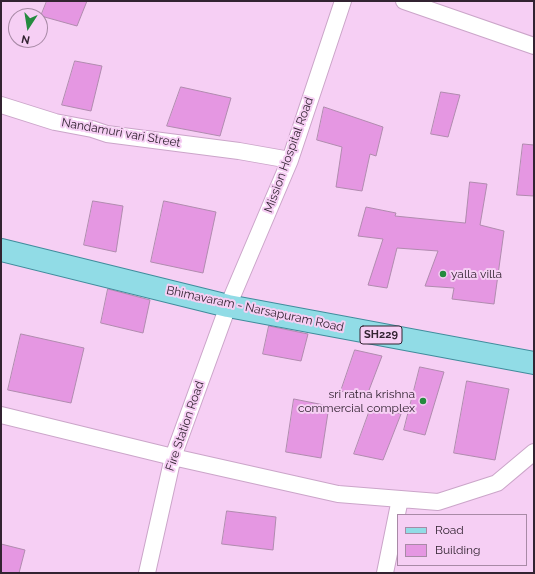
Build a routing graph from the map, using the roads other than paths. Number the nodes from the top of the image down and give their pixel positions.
1 (343, 1) edge
2 (404, 1) edge
3 (534, 46) edge
4 (1, 106) edge
5 (290, 160) junction
6 (1, 250) edge
7 (228, 306) junction
8 (534, 363) edge
9 (1, 415) edge
10 (534, 452) edge
11 (173, 457) junction
12 (400, 499) junction
13 (146, 573) edge
14 (385, 573) edge

1 - 5 street, Mission Hospital Road
2 - 3 street
4 - 5 street, Nandamuri vari Street
5 - 7 street, Mission Hospital Road
6 - 7 main road, Bhimavaram - Narsapuram Road / SH229
7 - 8 main road, Bhimavaram - Narsapuram Road / SH229
7 - 11 street, Fire Station Road
9 - 11 street
10 - 12 street
11 - 12 street
11 - 13 street, Fire Station Road
12 - 14 street

